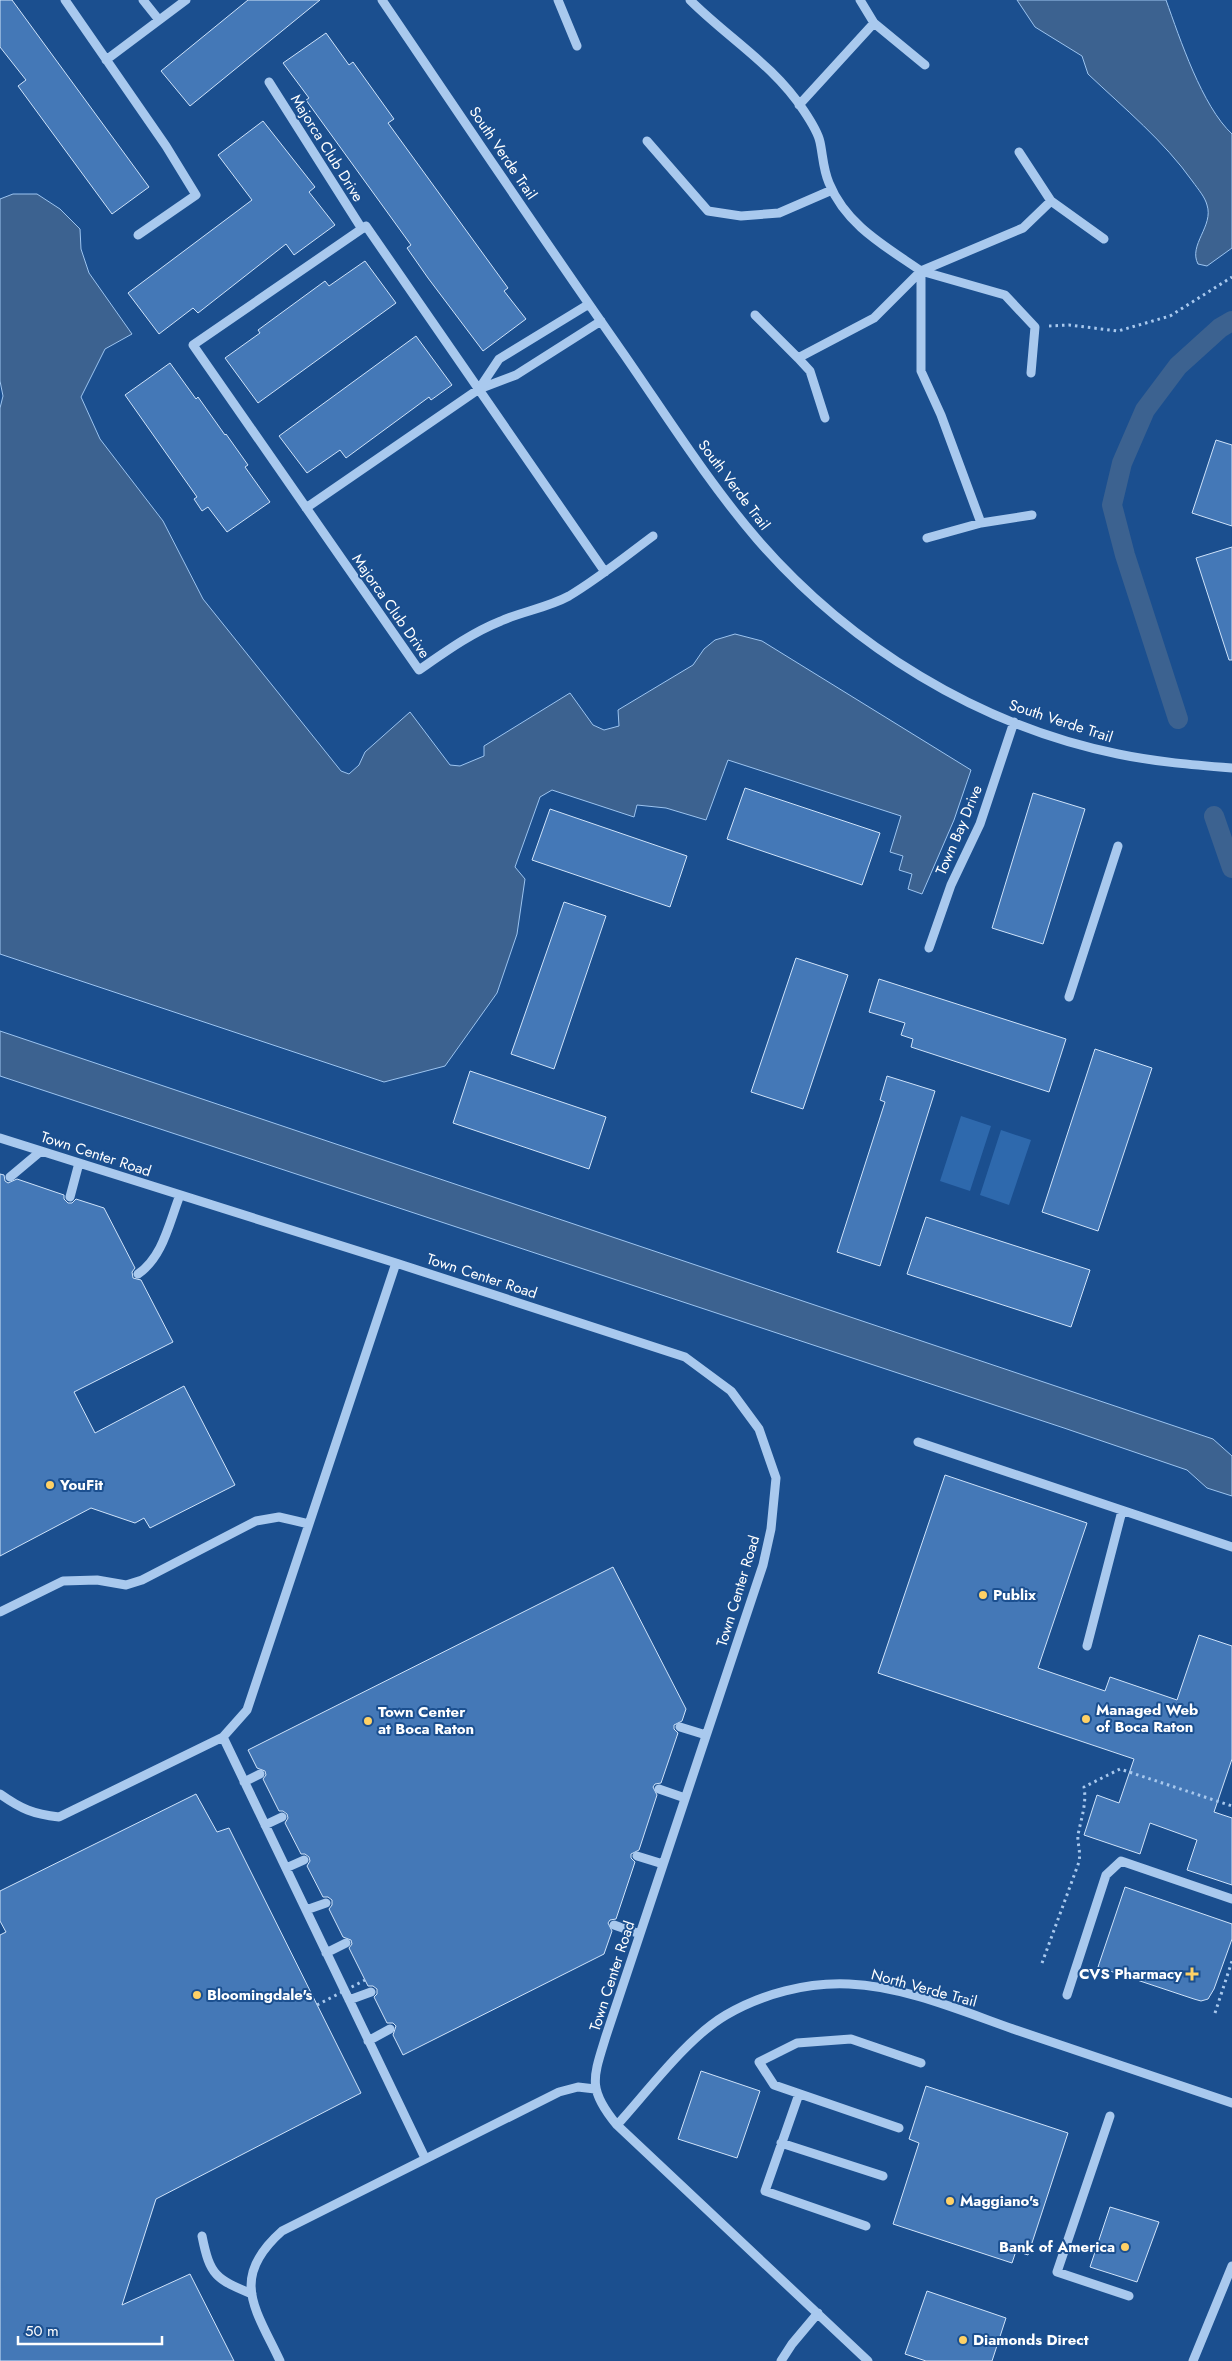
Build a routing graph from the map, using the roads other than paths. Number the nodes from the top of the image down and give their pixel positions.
1 (65, 0) edge
2 (143, 0) edge
3 (186, 0) edge
4 (382, 0) edge
5 (558, 0) edge
6 (690, 0) edge
7 (860, 0) edge
8 (159, 20) junction
9 (874, 23) junction
10 (577, 46) dead end
11 (106, 60) junction
12 (925, 66) dead end
13 (269, 82) dead end
14 (800, 105) junction
15 (647, 141) dead end
16 (1020, 152) dead end
17 (832, 190) junction
18 (1051, 201) junction
19 (362, 229) junction
20 (138, 235) dead end
21 (1104, 239) dead end
22 (920, 271) junction
23 (589, 304) junction
24 (755, 315) dead end
25 (601, 322) junction
26 (798, 358) junction
27 (1031, 372) dead end
28 (479, 389) junction
29 (825, 418) dead end
30 (306, 508) junction
31 (1032, 515) dead end
32 (981, 523) junction
33 (653, 536) dead end
34 (927, 538) dead end
35 (605, 572) junction
36 (1014, 722) junction
37 (1232, 768) edge
38 (1118, 846) dead end
39 (929, 948) dead end
40 (1069, 997) dead end
41 (0, 1138) edge
42 (41, 1151) junction
43 (79, 1164) junction
44 (10, 1177) dead end
45 (180, 1195) junction
46 (70, 1197) dead end
47 (396, 1263) junction
48 (138, 1274) dead end
49 (918, 1442) dead end
50 (1122, 1511) junction
51 (309, 1524) junction
52 (1232, 1547) edge
53 (0, 1612) edge
54 (1087, 1646) dead end
55 (680, 1727) dead end
56 (706, 1734) junction
57 (223, 1737) junction
58 (260, 1774) dead end
59 (244, 1782) junction
60 (659, 1789) dead end
61 (0, 1794) edge
62 (685, 1798) junction
63 (282, 1817) dead end
64 (265, 1825) junction
65 (637, 1856) dead end
66 (304, 1860) dead end
67 (663, 1864) junction
68 (286, 1868) junction
69 (1232, 1899) edge
70 (326, 1903) dead end
71 (306, 1910) junction
72 (614, 1925) dead end
73 (640, 1934) junction
74 (346, 1943) dead end
75 (326, 1953) junction
76 (371, 1992) dead end
77 (1067, 1996) dead end
78 (349, 2000) junction
79 (390, 2029) dead end
80 (368, 2040) junction
81 (921, 2063) dead end
82 (595, 2089) junction
83 (799, 2094) junction
84 (1232, 2103) edge
85 (1110, 2116) dead end
86 (617, 2125) junction
87 (899, 2128) dead end
88 (781, 2143) junction
89 (425, 2158) junction
90 (883, 2176) dead end
91 (866, 2226) dead end
92 (202, 2236) dead end
93 (1232, 2266) edge
94 (252, 2294) junction
95 (1129, 2296) dead end
96 (818, 2314) junction
97 (280, 2361) edge
98 (781, 2361) edge
99 (868, 2361) edge
100 (1193, 2361) edge

1 - 11 street
2 - 8 street
3 - 8 street
4 - 23 street, South Verde Trail
5 - 10 street
6 - 14 street
7 - 9 street
8 - 11 street
9 - 12 street
9 - 14 street
11 - 20 street
13 - 19 street, Majorca Club Drive
14 - 17 street
15 - 17 street
16 - 18 street
17 - 22 street
18 - 21 street
18 - 22 street
19 - 28 street, Majorca Club Drive
19 - 30 street, Majorca Club Drive
22 - 26 street
22 - 27 street
22 - 32 street
23 - 25 street, South Verde Trail
23 - 28 street
24 - 26 street
25 - 28 street
25 - 36 street, South Verde Trail
26 - 29 street
28 - 30 street
28 - 35 street, Majorca Club Drive
30 - 35 street, Majorca Club Drive
31 - 32 street
32 - 34 street
33 - 35 street, Majorca Club Drive
36 - 37 street, South Verde Trail
36 - 39 street, Town Bay Drive
38 - 40 street
41 - 42 street, Town Center Road
42 - 43 street, Town Center Road
42 - 44 street
43 - 45 street, Town Center Road
43 - 46 street
45 - 47 street, Town Center Road
45 - 48 street
47 - 51 street
47 - 56 street, Town Center Road
49 - 50 street
50 - 52 street
50 - 54 street
51 - 53 street
51 - 57 street
55 - 56 street
56 - 62 street, Town Center Road
57 - 59 street
57 - 61 street
58 - 59 street
59 - 64 street
60 - 62 street
62 - 67 street, Town Center Road
63 - 64 street
64 - 68 street
65 - 67 street
66 - 68 street
67 - 73 street, Town Center Road
68 - 71 street
69 - 77 street
70 - 71 street
71 - 75 street
72 - 73 street
73 - 82 street, Town Center Road
74 - 75 street
75 - 78 street
76 - 78 street
78 - 80 street
79 - 80 street
80 - 89 street
81 - 83 street
82 - 86 street
82 - 89 street
83 - 87 street
83 - 88 street
84 - 86 street, North Verde Trail
85 - 95 street
86 - 96 street
88 - 90 street
88 - 91 street
89 - 94 street
92 - 94 street
93 - 100 street
94 - 97 street
96 - 98 street
96 - 99 street

